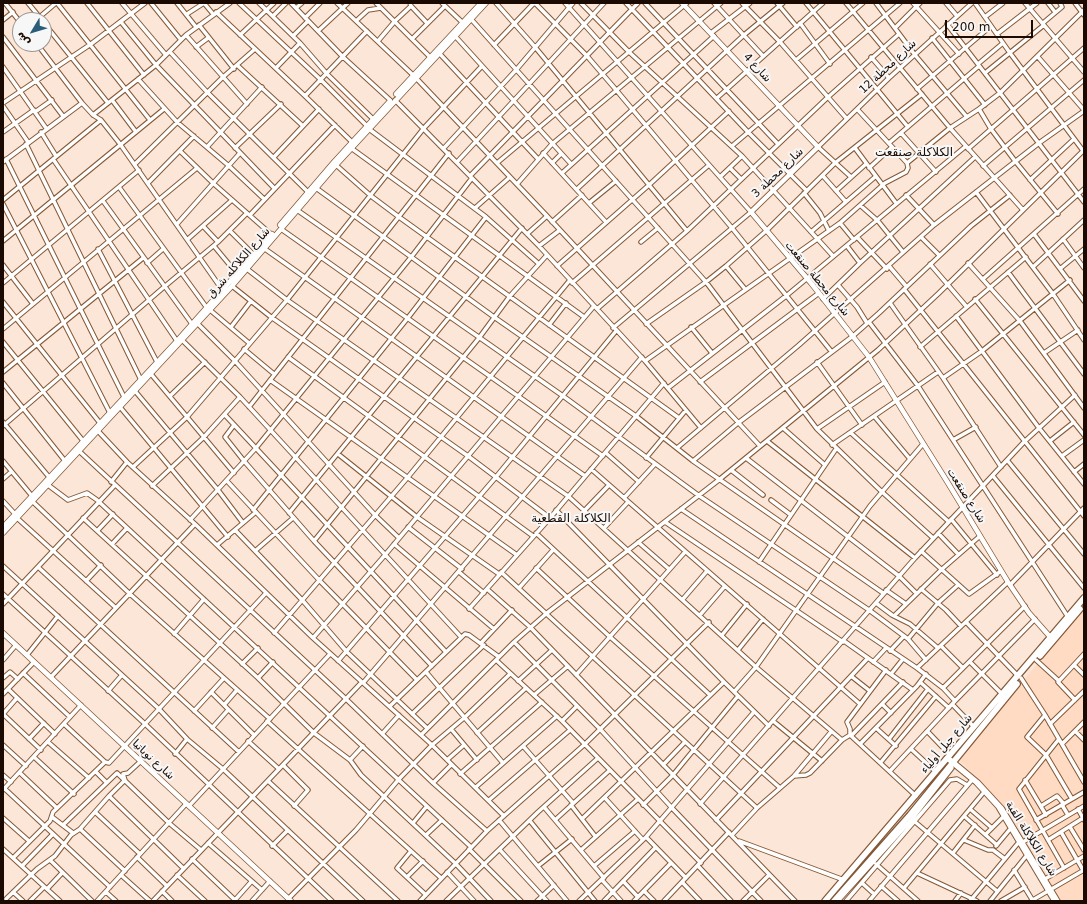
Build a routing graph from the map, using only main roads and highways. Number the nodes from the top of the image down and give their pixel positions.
1 (1084, 598) edge
2 (1084, 604) edge
3 (1052, 639) junction
4 (1020, 677) junction
5 (951, 760) junction
6 (824, 901) edge
7 (834, 901) edge

1 - 3 main road, شارع جبل أولياء
2 - 3 main road, شارع جبل أولياء
3 - 4 main road, شارع جبل أولياء
3 - 4 main road, شارع جبل أولياء
4 - 5 main road, شارع جبل أولياء
4 - 5 main road, شارع جبل أولياء
5 - 6 main road, شارع جبل أولياء
5 - 7 main road, شارع جبل أولياء

